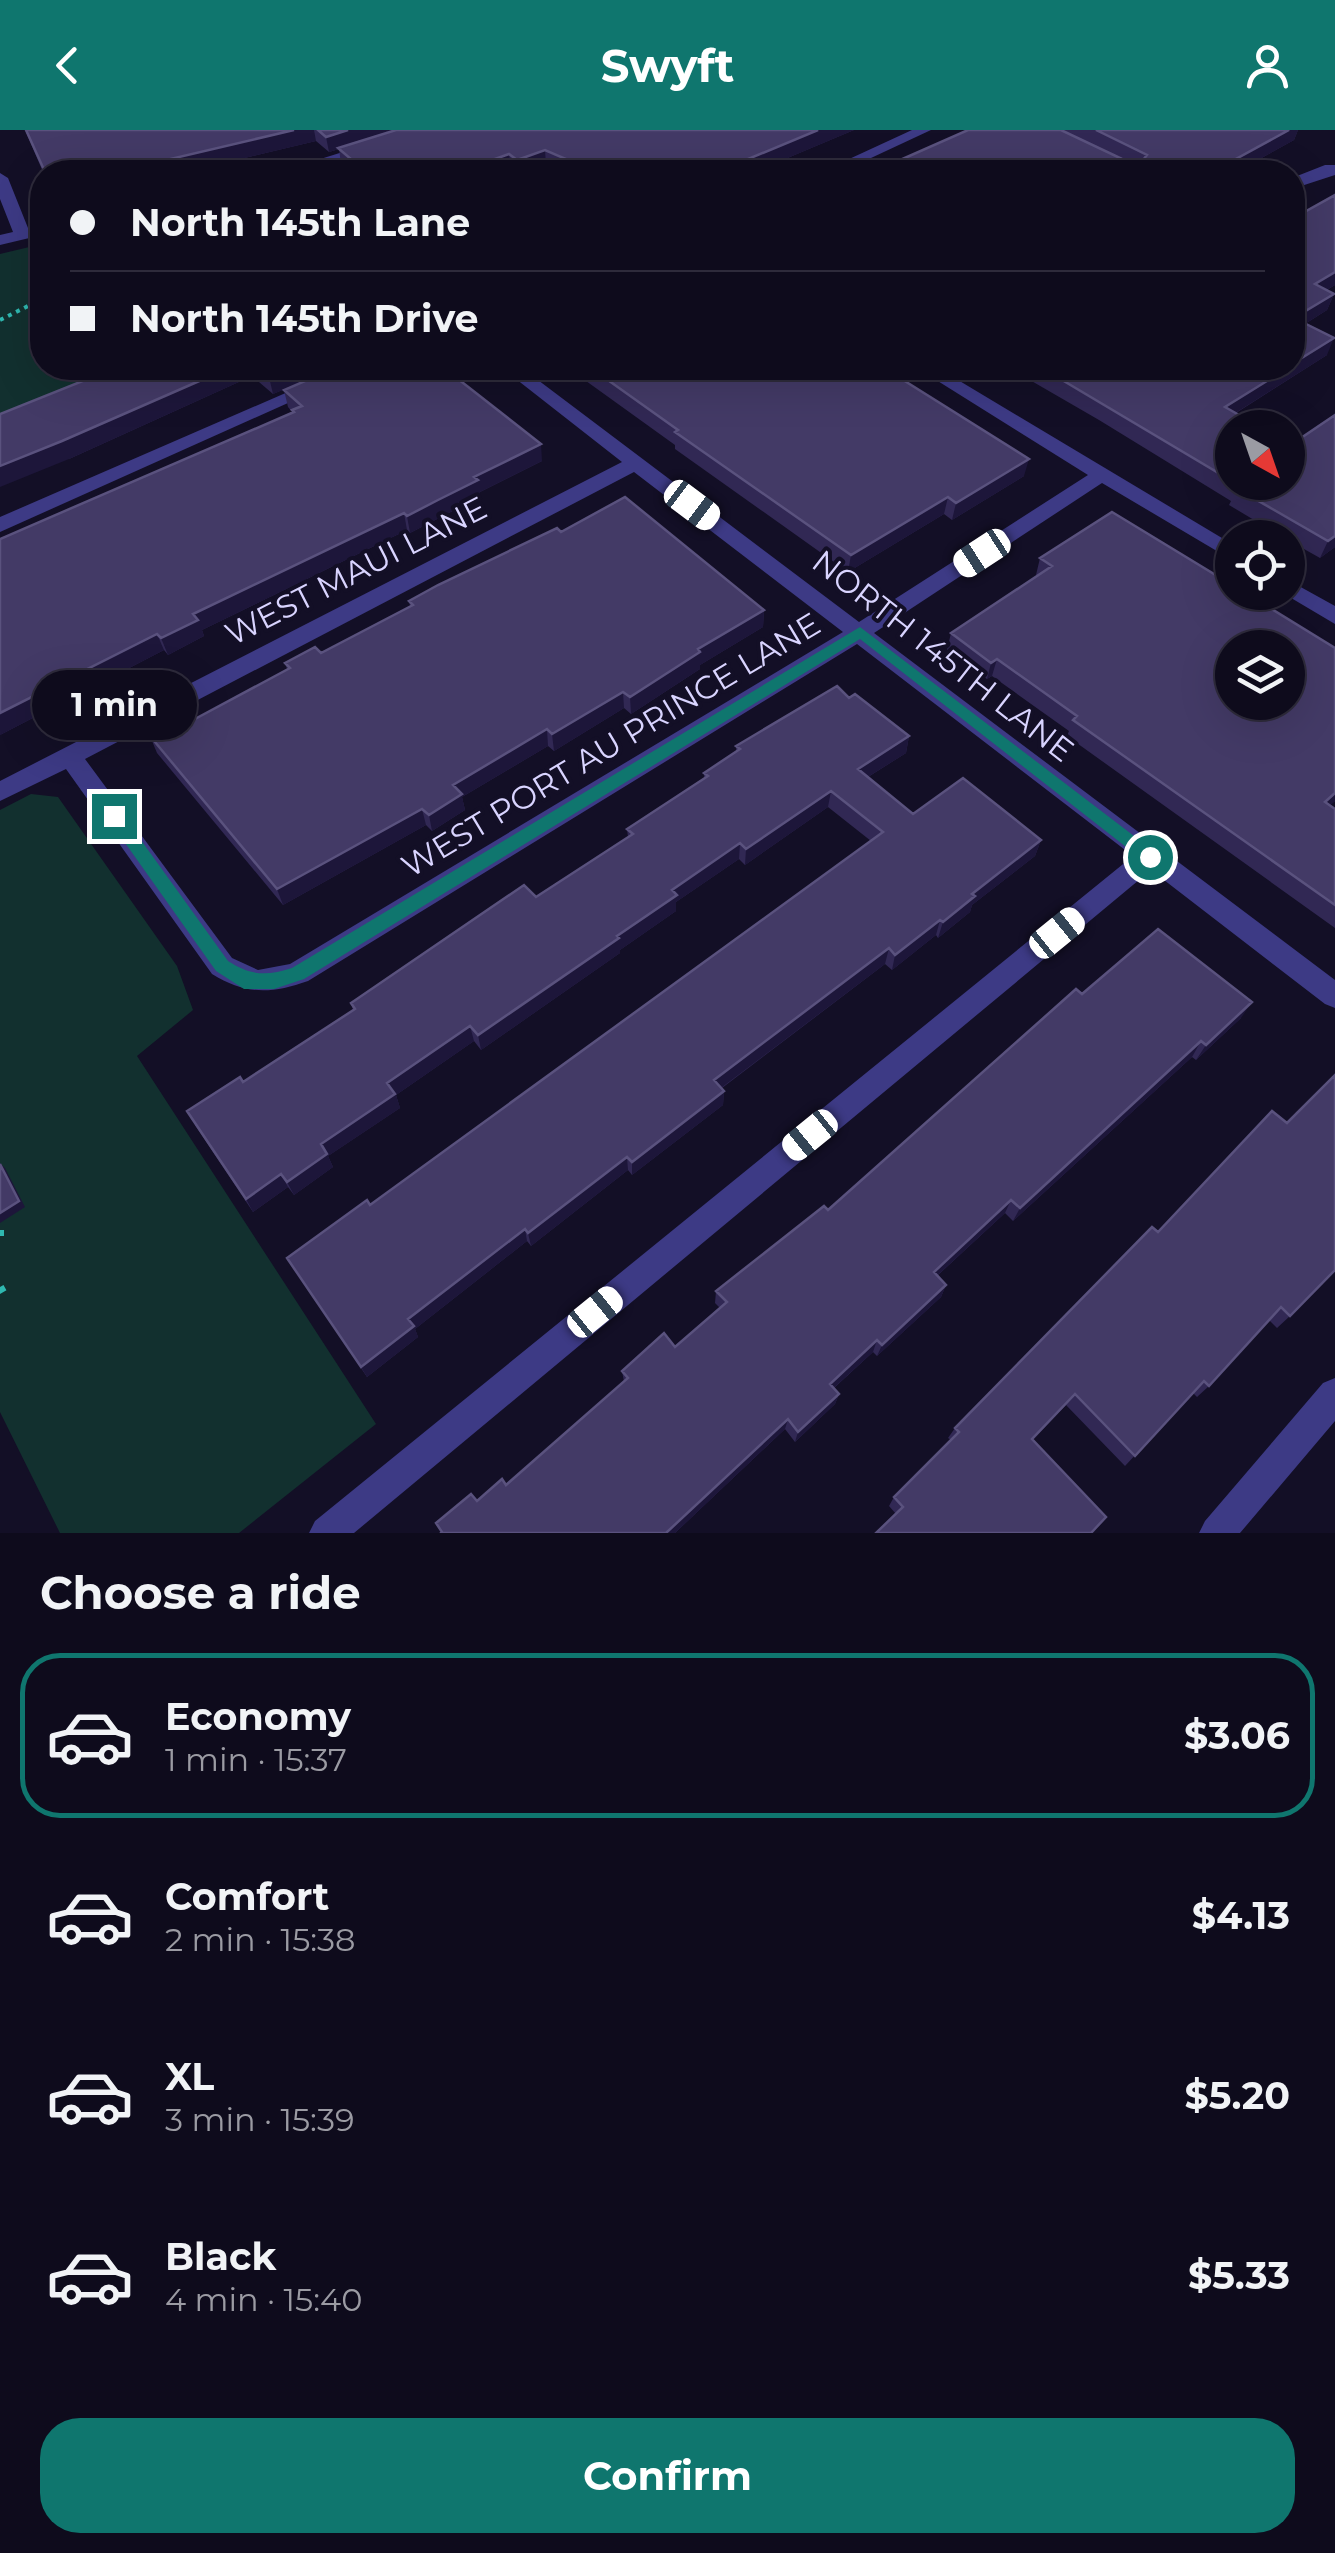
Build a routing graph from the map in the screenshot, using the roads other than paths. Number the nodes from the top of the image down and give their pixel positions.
1 (429, 130) edge
2 (924, 130) edge
3 (330, 160) edge
4 (857, 160) edge
5 (1332, 169) edge
6 (0, 178) edge
7 (1305, 179) edge
8 (30, 233) edge
9 (22, 235) junction
10 (0, 240) edge
11 (331, 380) edge
12 (527, 380) edge
13 (946, 380) edge
14 (636, 463) junction
15 (1102, 474) junction
16 (0, 525) edge
17 (1215, 544) edge
18 (1305, 597) edge
19 (1335, 616) edge
20 (860, 632) junction
21 (70, 756) junction
22 (0, 792) edge
23 (1150, 857) junction
24 (1335, 996) edge
25 (1335, 1394) edge
26 (327, 1533) edge
27 (1216, 1533) edge

1 - 3 street
2 - 4 street
5 - 7 street
6 - 9 street
8 - 9 street
9 - 10 street
11 - 16 street
12 - 14 street, NORTH 145TH LANE
13 - 15 street
14 - 20 street, NORTH 145TH LANE
14 - 21 street, WEST MAUI LANE
15 - 17 street
15 - 20 street, WEST PORT AU PRINCE LANE
18 - 19 street
20 - 21 street, WEST PORT AU PRINCE LANE
20 - 23 street, NORTH 145TH LANE
21 - 22 street, WEST MAUI LANE
23 - 24 street, NORTH 145TH LANE
23 - 26 street
25 - 27 street

